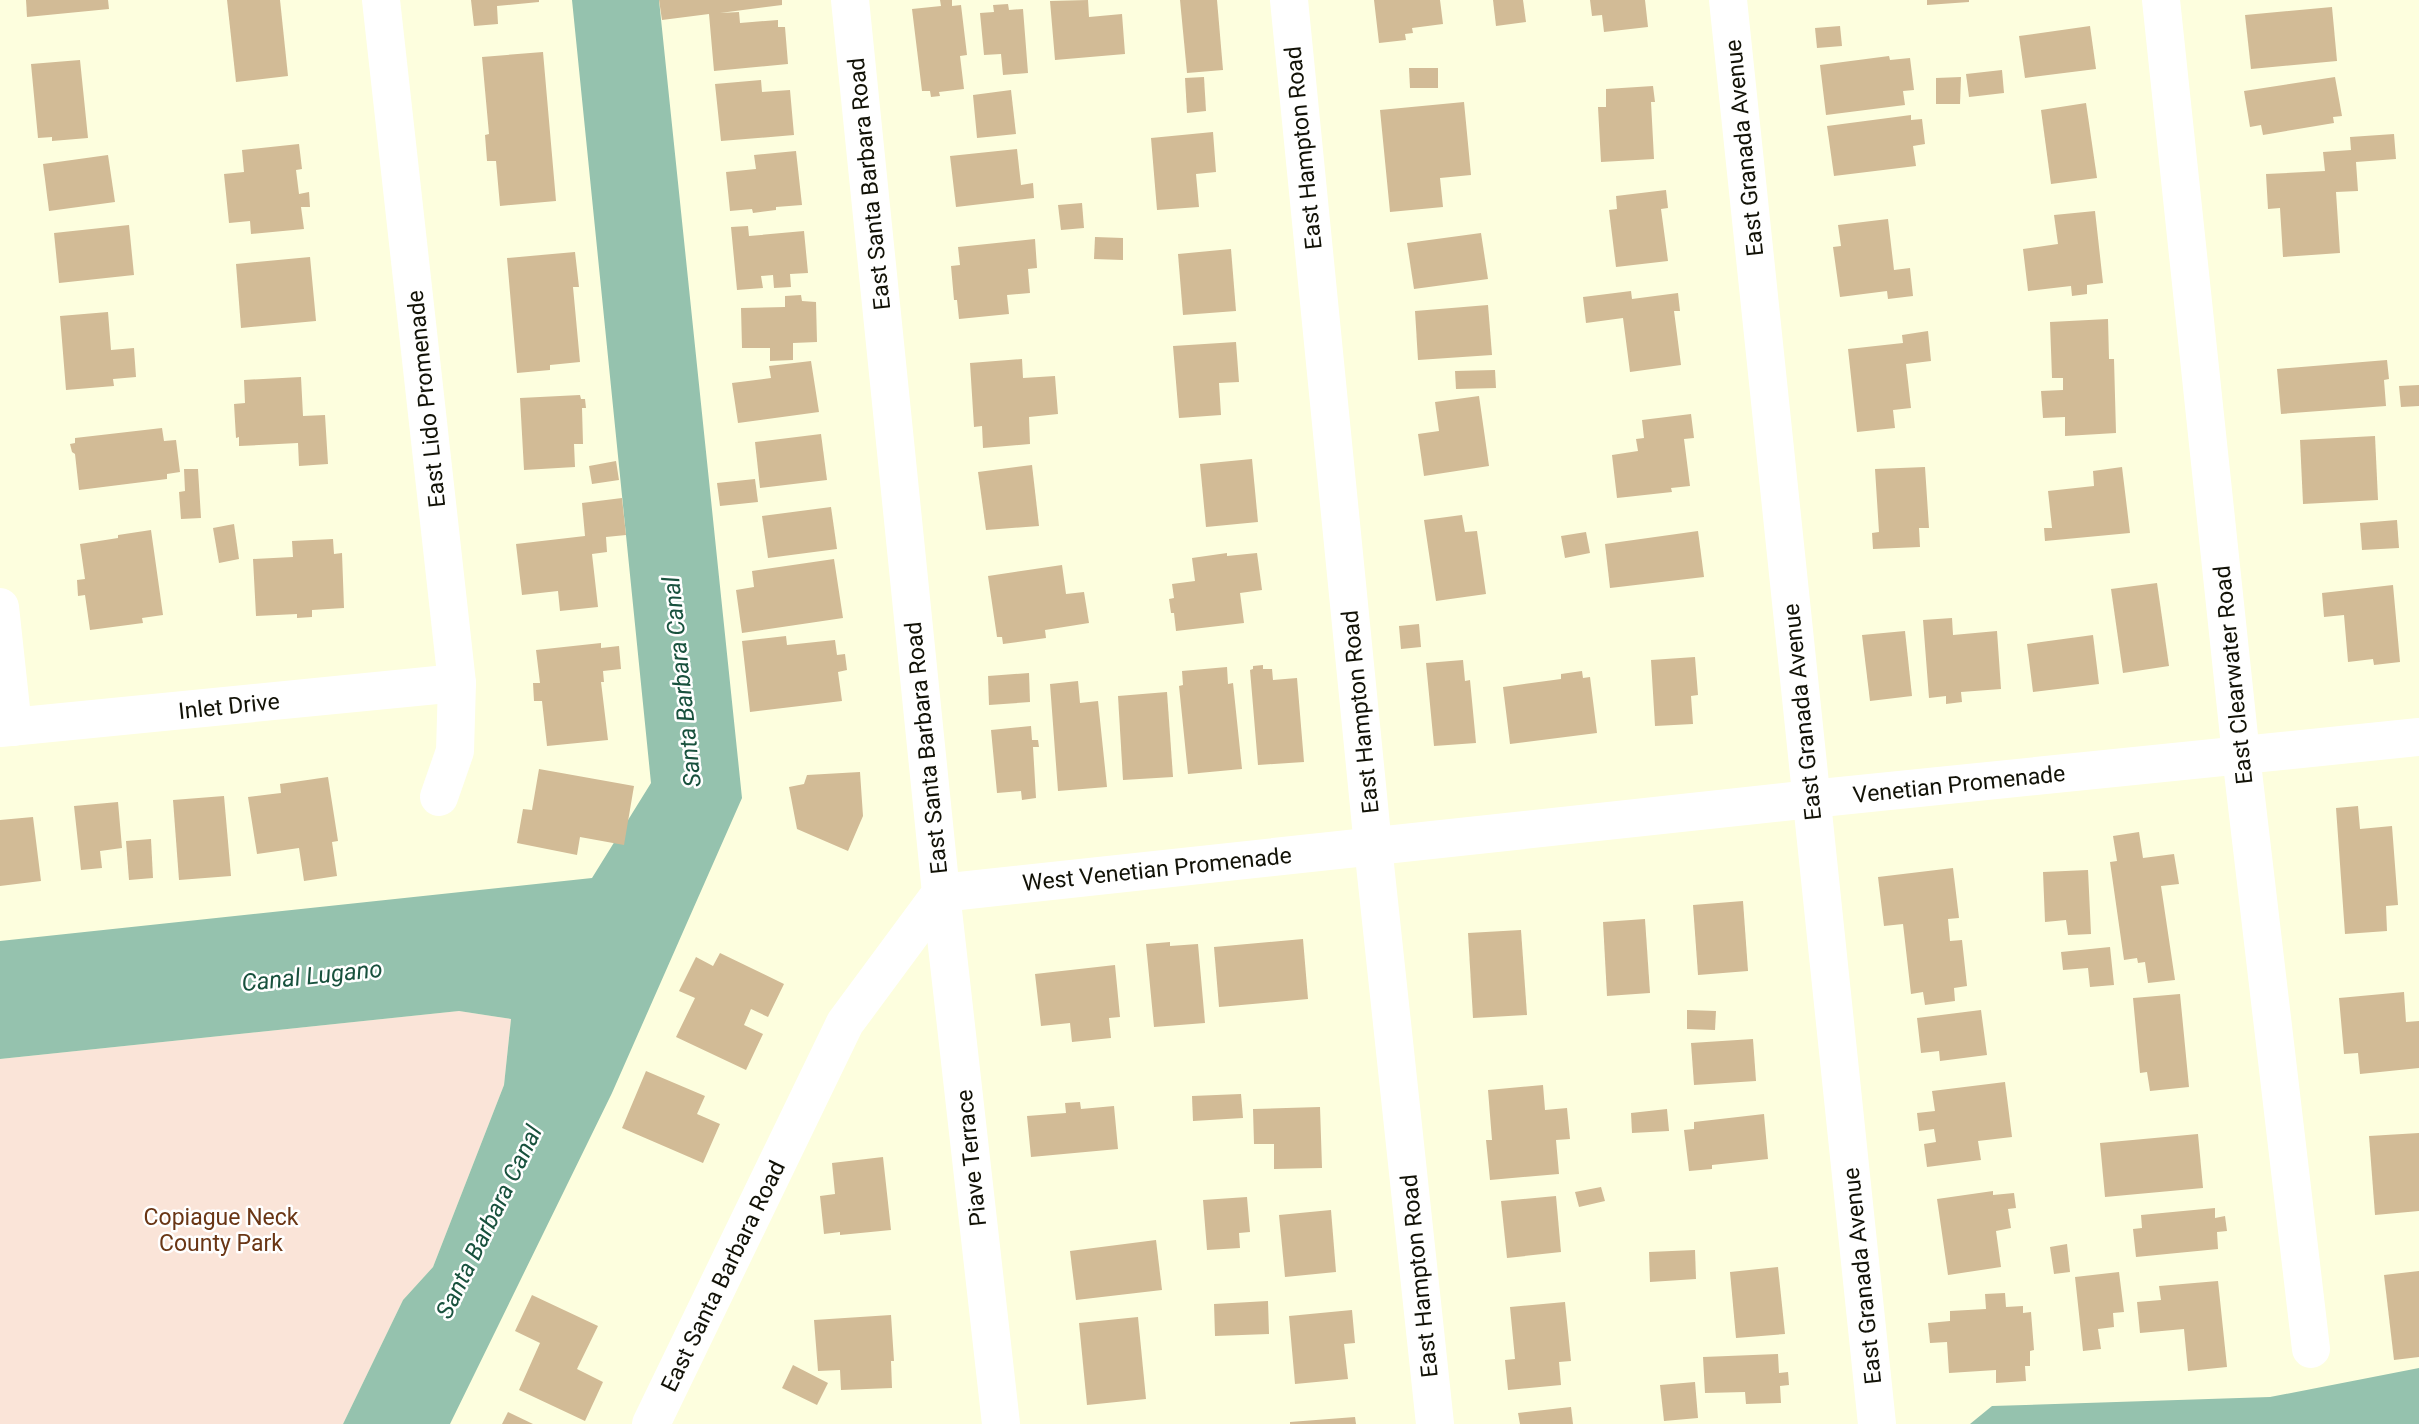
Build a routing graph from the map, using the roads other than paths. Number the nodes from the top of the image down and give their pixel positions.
1 (381, 0) edge
2 (850, 0) edge
3 (1289, 0) edge
4 (1728, 0) edge
5 (2161, 0) edge
6 (0, 607) edge
7 (457, 683) junction
8 (7, 727) edge
9 (2419, 737) edge
10 (2241, 755) junction
11 (439, 797) dead end
12 (1811, 799) junction
13 (1373, 846) junction
14 (941, 892) junction
15 (2311, 1349) dead end
16 (651, 1424) edge
17 (1000, 1424) edge
18 (1435, 1424) edge
19 (1877, 1424) edge

1 - 7 street, East Lido Promenade
2 - 14 street, East Santa Barbara Road
3 - 13 street, East Hampton Road
4 - 12 street, East Granada Avenue
5 - 10 street, East Clearwater Road
6 - 8 street
7 - 8 street, Inlet Drive
7 - 11 street, East Lido Promenade
9 - 10 street, Venetian Promenade
10 - 12 street, Venetian Promenade
10 - 15 street, East Clearwater Road
12 - 13 street, Venetian Promenade
12 - 19 street, East Granada Avenue
13 - 14 street, West Venetian Promenade
13 - 18 street, East Hampton Road
14 - 16 street, East Santa Barbara Road
14 - 17 street, Piave Terrace

